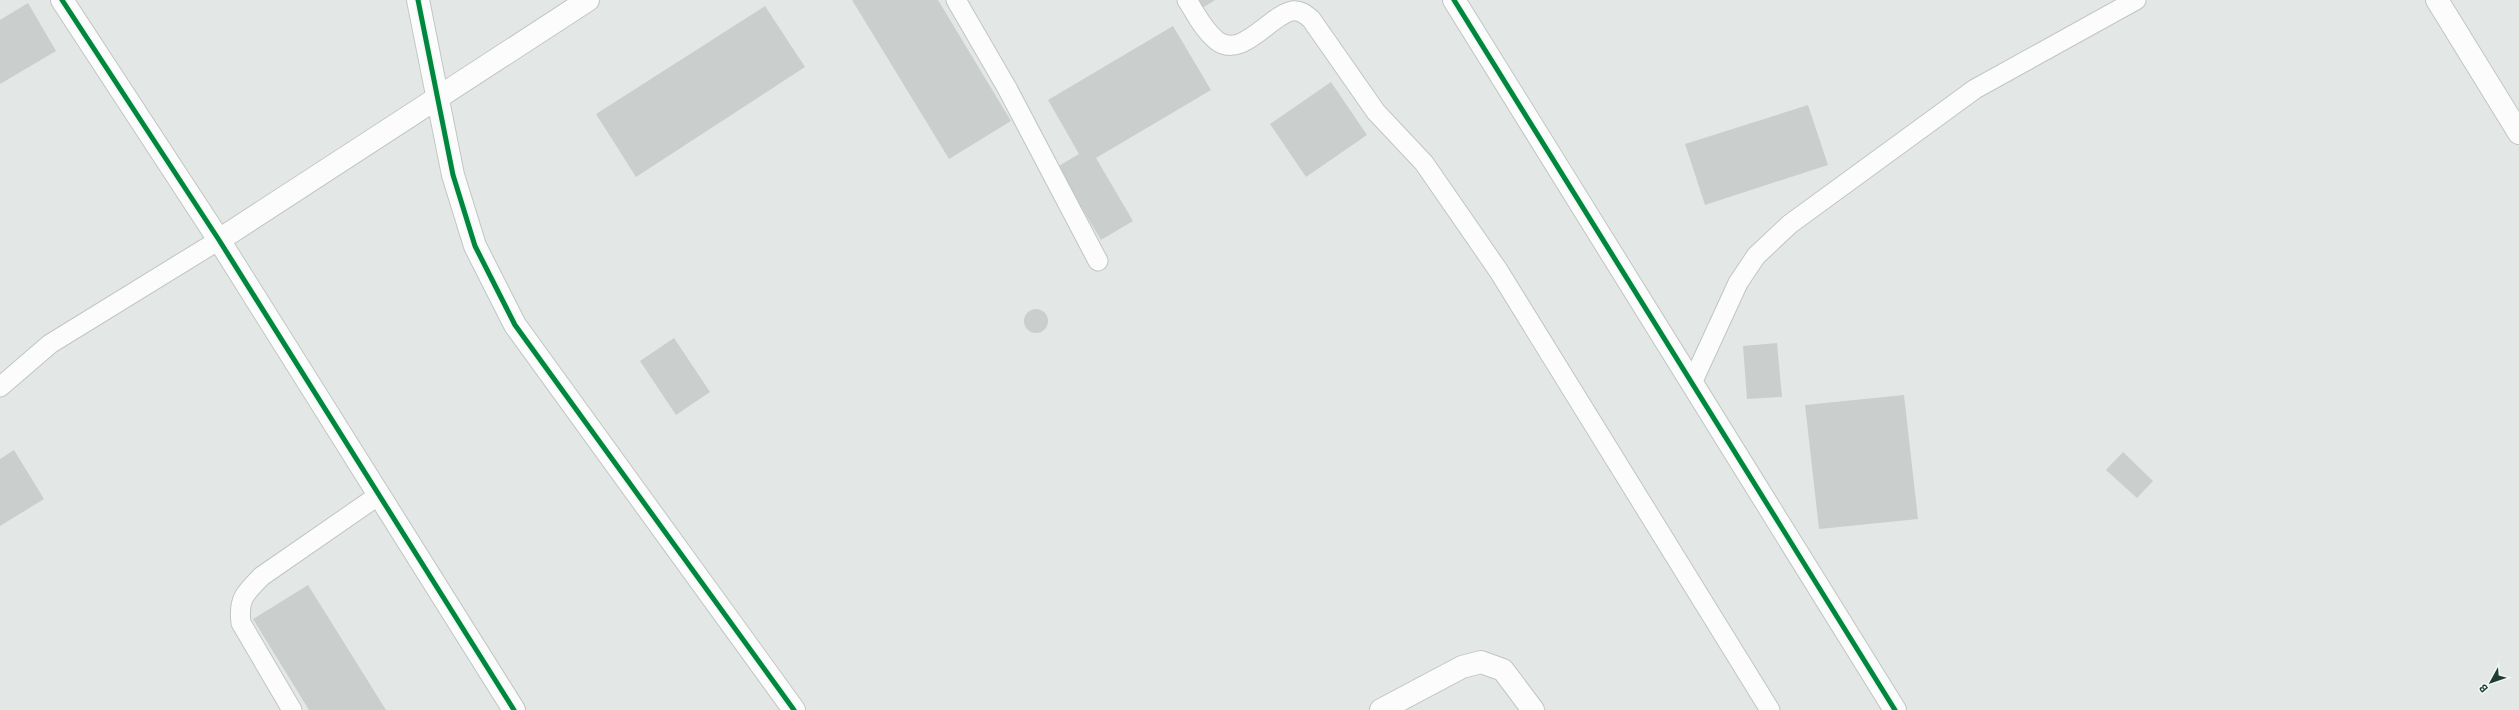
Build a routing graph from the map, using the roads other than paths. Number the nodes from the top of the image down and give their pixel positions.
1 (62, 0) edge
2 (418, 0) edge
3 (588, 0) edge
4 (956, 0) edge
5 (1187, 0) edge
6 (1454, 0) edge
7 (2136, 0) edge
8 (2437, 0) edge
9 (439, 98) junction
10 (2519, 133) edge
11 (219, 240) junction
12 (1098, 261) dead end
13 (1692, 384) junction
14 (0, 387) edge
15 (379, 495) junction
16 (292, 710) edge
17 (513, 710) edge
18 (794, 710) edge
19 (1381, 710) edge
20 (1533, 710) edge
21 (1770, 710) edge
22 (1895, 710) edge

1 - 11 street
2 - 9 street
3 - 9 street
4 - 12 lane
5 - 21 lane
6 - 13 street
7 - 13 lane
8 - 10 street
9 - 11 street
9 - 18 street
11 - 14 lane
11 - 15 street
13 - 22 street
15 - 16 lane
15 - 17 street
19 - 20 street

